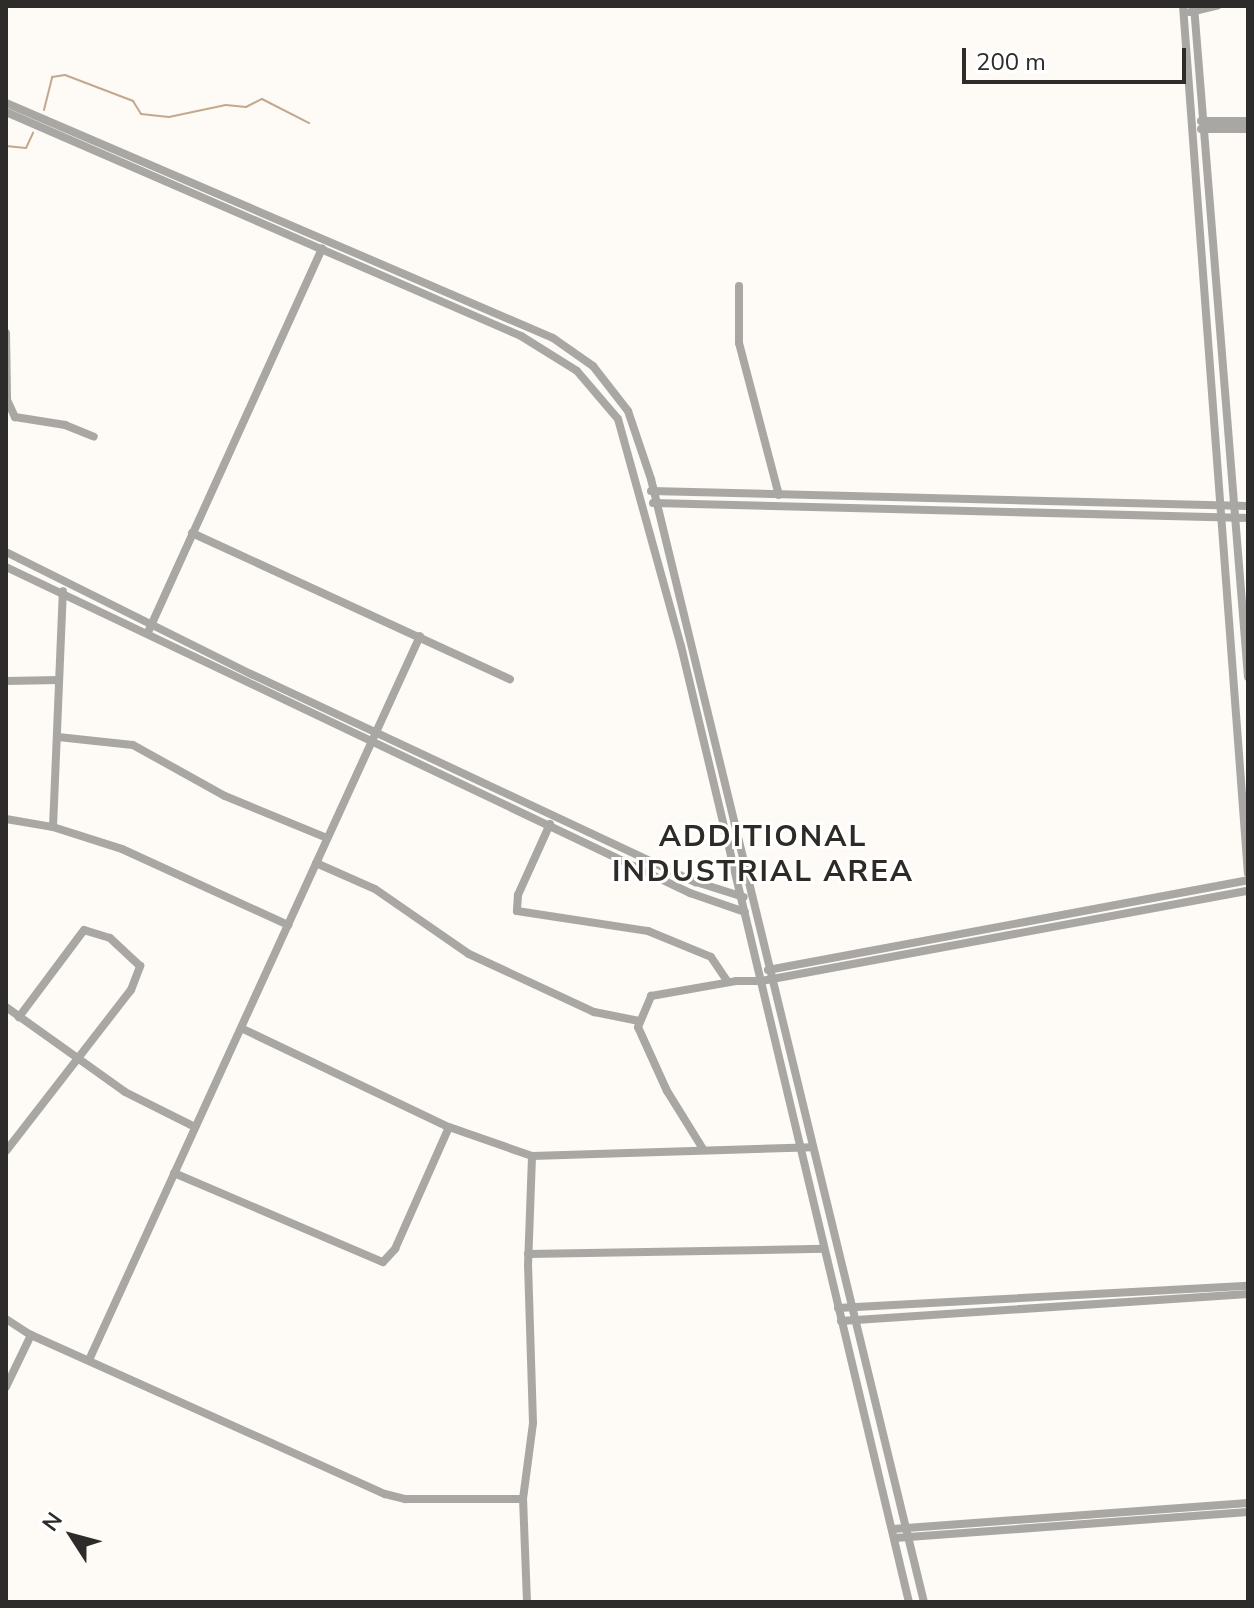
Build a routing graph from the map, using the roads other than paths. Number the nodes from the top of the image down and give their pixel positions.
1 (1217, 6) edge
2 (1194, 8) edge
3 (1184, 10) edge
4 (6, 103) edge
5 (6, 112) edge
6 (1248, 121) edge
7 (1193, 125) junction
8 (1204, 125) junction
9 (1248, 129) edge
10 (325, 240) junction
11 (320, 252) junction
12 (739, 286) dead end
13 (6, 333) edge
14 (94, 437) dead end
15 (642, 491) junction
16 (654, 491) junction
17 (779, 495) junction
18 (645, 503) junction
19 (656, 503) junction
20 (1087, 503) junction
21 (1232, 506) junction
22 (1248, 506) edge
23 (1220, 507) junction
24 (1088, 514) junction
25 (1221, 518) junction
26 (1233, 518) junction
27 (1248, 518) edge
28 (192, 533) junction
29 (6, 552) edge
30 (6, 567) edge
31 (66, 582) junction
32 (63, 593) junction
33 (149, 629) junction
34 (420, 636) junction
35 (1247, 656) edge
36 (1248, 677) edge
37 (510, 679) dead end
38 (59, 680) junction
39 (6, 681) edge
40 (377, 731) junction
41 (58, 737) junction
42 (372, 741) junction
43 (554, 816) junction
44 (6, 819) edge
45 (550, 826) junction
46 (53, 827) junction
47 (327, 838) junction
48 (316, 863) junction
49 (1248, 874) edge
50 (1248, 880) edge
51 (1248, 891) edge
52 (740, 897) junction
53 (751, 899) junction
54 (742, 911) junction
55 (754, 914) junction
56 (288, 925) junction
57 (771, 975) junction
58 (760, 977) junction
59 (728, 982) junction
60 (6, 1007) edge
61 (19, 1017) junction
62 (639, 1021) junction
63 (241, 1028) junction
64 (75, 1057) junction
65 (195, 1127) junction
66 (449, 1127) junction
67 (813, 1147) junction
68 (800, 1148) junction
69 (703, 1149) junction
70 (6, 1151) edge
71 (532, 1156) junction
72 (174, 1173) junction
73 (824, 1249) junction
74 (528, 1254) junction
75 (1248, 1286) edge
76 (1248, 1294) edge
77 (853, 1307) junction
78 (838, 1308) junction
79 (6, 1319) edge
80 (856, 1320) junction
81 (841, 1321) junction
82 (31, 1335) junction
83 (89, 1360) junction
84 (6, 1387) edge
85 (523, 1499) junction
86 (1248, 1503) edge
87 (1248, 1512) edge
88 (908, 1533) junction
89 (894, 1534) junction
90 (527, 1602) edge
91 (909, 1602) edge
92 (924, 1602) edge

1 - 2 street
2 - 3 street
2 - 8 street
3 - 7 street
4 - 10 street
5 - 11 street
6 - 8 street
7 - 8 street
7 - 23 street
8 - 9 street
8 - 21 street
10 - 11 street
10 - 16 street
11 - 15 street
11 - 28 street
12 - 17 street
13 - 14 street
15 - 16 street
15 - 18 street
16 - 17 street
16 - 19 street
17 - 20 street
18 - 19 street
18 - 52 street
19 - 24 street
19 - 53 street
20 - 23 street
20 - 24 street
21 - 22 street
21 - 23 street
21 - 26 street
23 - 25 street
24 - 25 street
25 - 26 street
25 - 49 street
26 - 27 street
26 - 35 street
28 - 33 street
28 - 34 street
29 - 31 street
30 - 32 street
31 - 32 street
31 - 33 street
32 - 33 street
32 - 38 street
33 - 40 street
33 - 42 street
34 - 37 street
34 - 40 street
35 - 36 street
38 - 39 street
38 - 41 street
40 - 42 street
40 - 43 street
41 - 46 street
41 - 47 street
42 - 45 street
42 - 47 street
43 - 45 street
43 - 52 street
44 - 46 street
45 - 54 street
45 - 59 street
46 - 56 street
47 - 48 street
48 - 56 street
48 - 62 street
50 - 57 street
51 - 57 street
52 - 53 street
52 - 54 street
53 - 55 street
54 - 55 street
54 - 58 street
55 - 57 street
56 - 63 street
57 - 58 street
57 - 67 street
58 - 59 street
58 - 68 street
59 - 62 street
60 - 61 street
61 - 64 street
61 - 64 street
62 - 69 street
63 - 65 street
63 - 66 street
64 - 65 street
64 - 70 street
65 - 72 street
66 - 71 street
66 - 72 street
67 - 68 street
67 - 77 street
68 - 69 street
68 - 73 street
69 - 71 street
71 - 74 street
72 - 83 street
73 - 74 street
73 - 78 street
74 - 85 street
75 - 77 street
76 - 80 street
77 - 78 street
77 - 80 street
78 - 81 street
79 - 82 street
80 - 81 street
80 - 88 street
81 - 89 street
82 - 83 street
82 - 84 street
83 - 85 street
85 - 90 street
86 - 88 street
87 - 88 street
88 - 89 street
88 - 92 street
89 - 91 street

